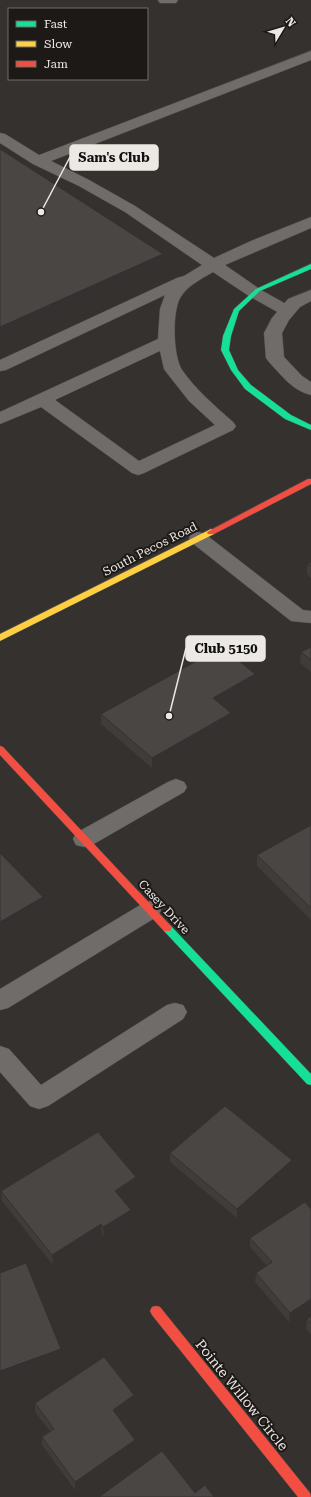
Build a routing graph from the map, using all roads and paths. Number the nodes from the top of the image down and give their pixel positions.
1 (165, 0) edge
2 (171, 0) edge
3 (311, 55) edge
4 (0, 137) edge
5 (38, 161) junction
6 (311, 222) edge
7 (212, 264) junction
8 (311, 266) edge
9 (189, 278) junction
10 (255, 293) junction
11 (311, 296) edge
12 (287, 311) junction
13 (166, 342) junction
14 (0, 366) edge
15 (311, 390) edge
16 (42, 400) junction
17 (0, 419) edge
18 (311, 428) edge
19 (311, 481) edge
20 (198, 538) junction
21 (311, 617) edge
22 (0, 638) edge
23 (0, 749) edge
24 (176, 787) dead end
25 (84, 839) junction
26 (150, 910) junction
27 (0, 1001) edge
28 (175, 1012) dead end
29 (0, 1056) edge
30 (311, 1081) edge
31 (156, 1311) dead end
32 (306, 1497) edge

1 - 2 lane
3 - 5 lane
4 - 5 lane
5 - 7 lane
6 - 7 lane
7 - 9 lane
7 - 10 lane
8 - 10 street
9 - 13 lane
9 - 14 lane
10 - 12 lane
10 - 18 street
11 - 12 street
12 - 15 street
13 - 16 lane
13 - 16 lane
16 - 17 lane
19 - 20 street, South Pecos Road
20 - 21 lane
20 - 22 street, South Pecos Road
23 - 25 street, Casey Drive
24 - 25 lane
25 - 26 street, Casey Drive
26 - 27 lane
26 - 30 street, Casey Drive
28 - 29 lane
31 - 32 street, Pointe Willow Circle

